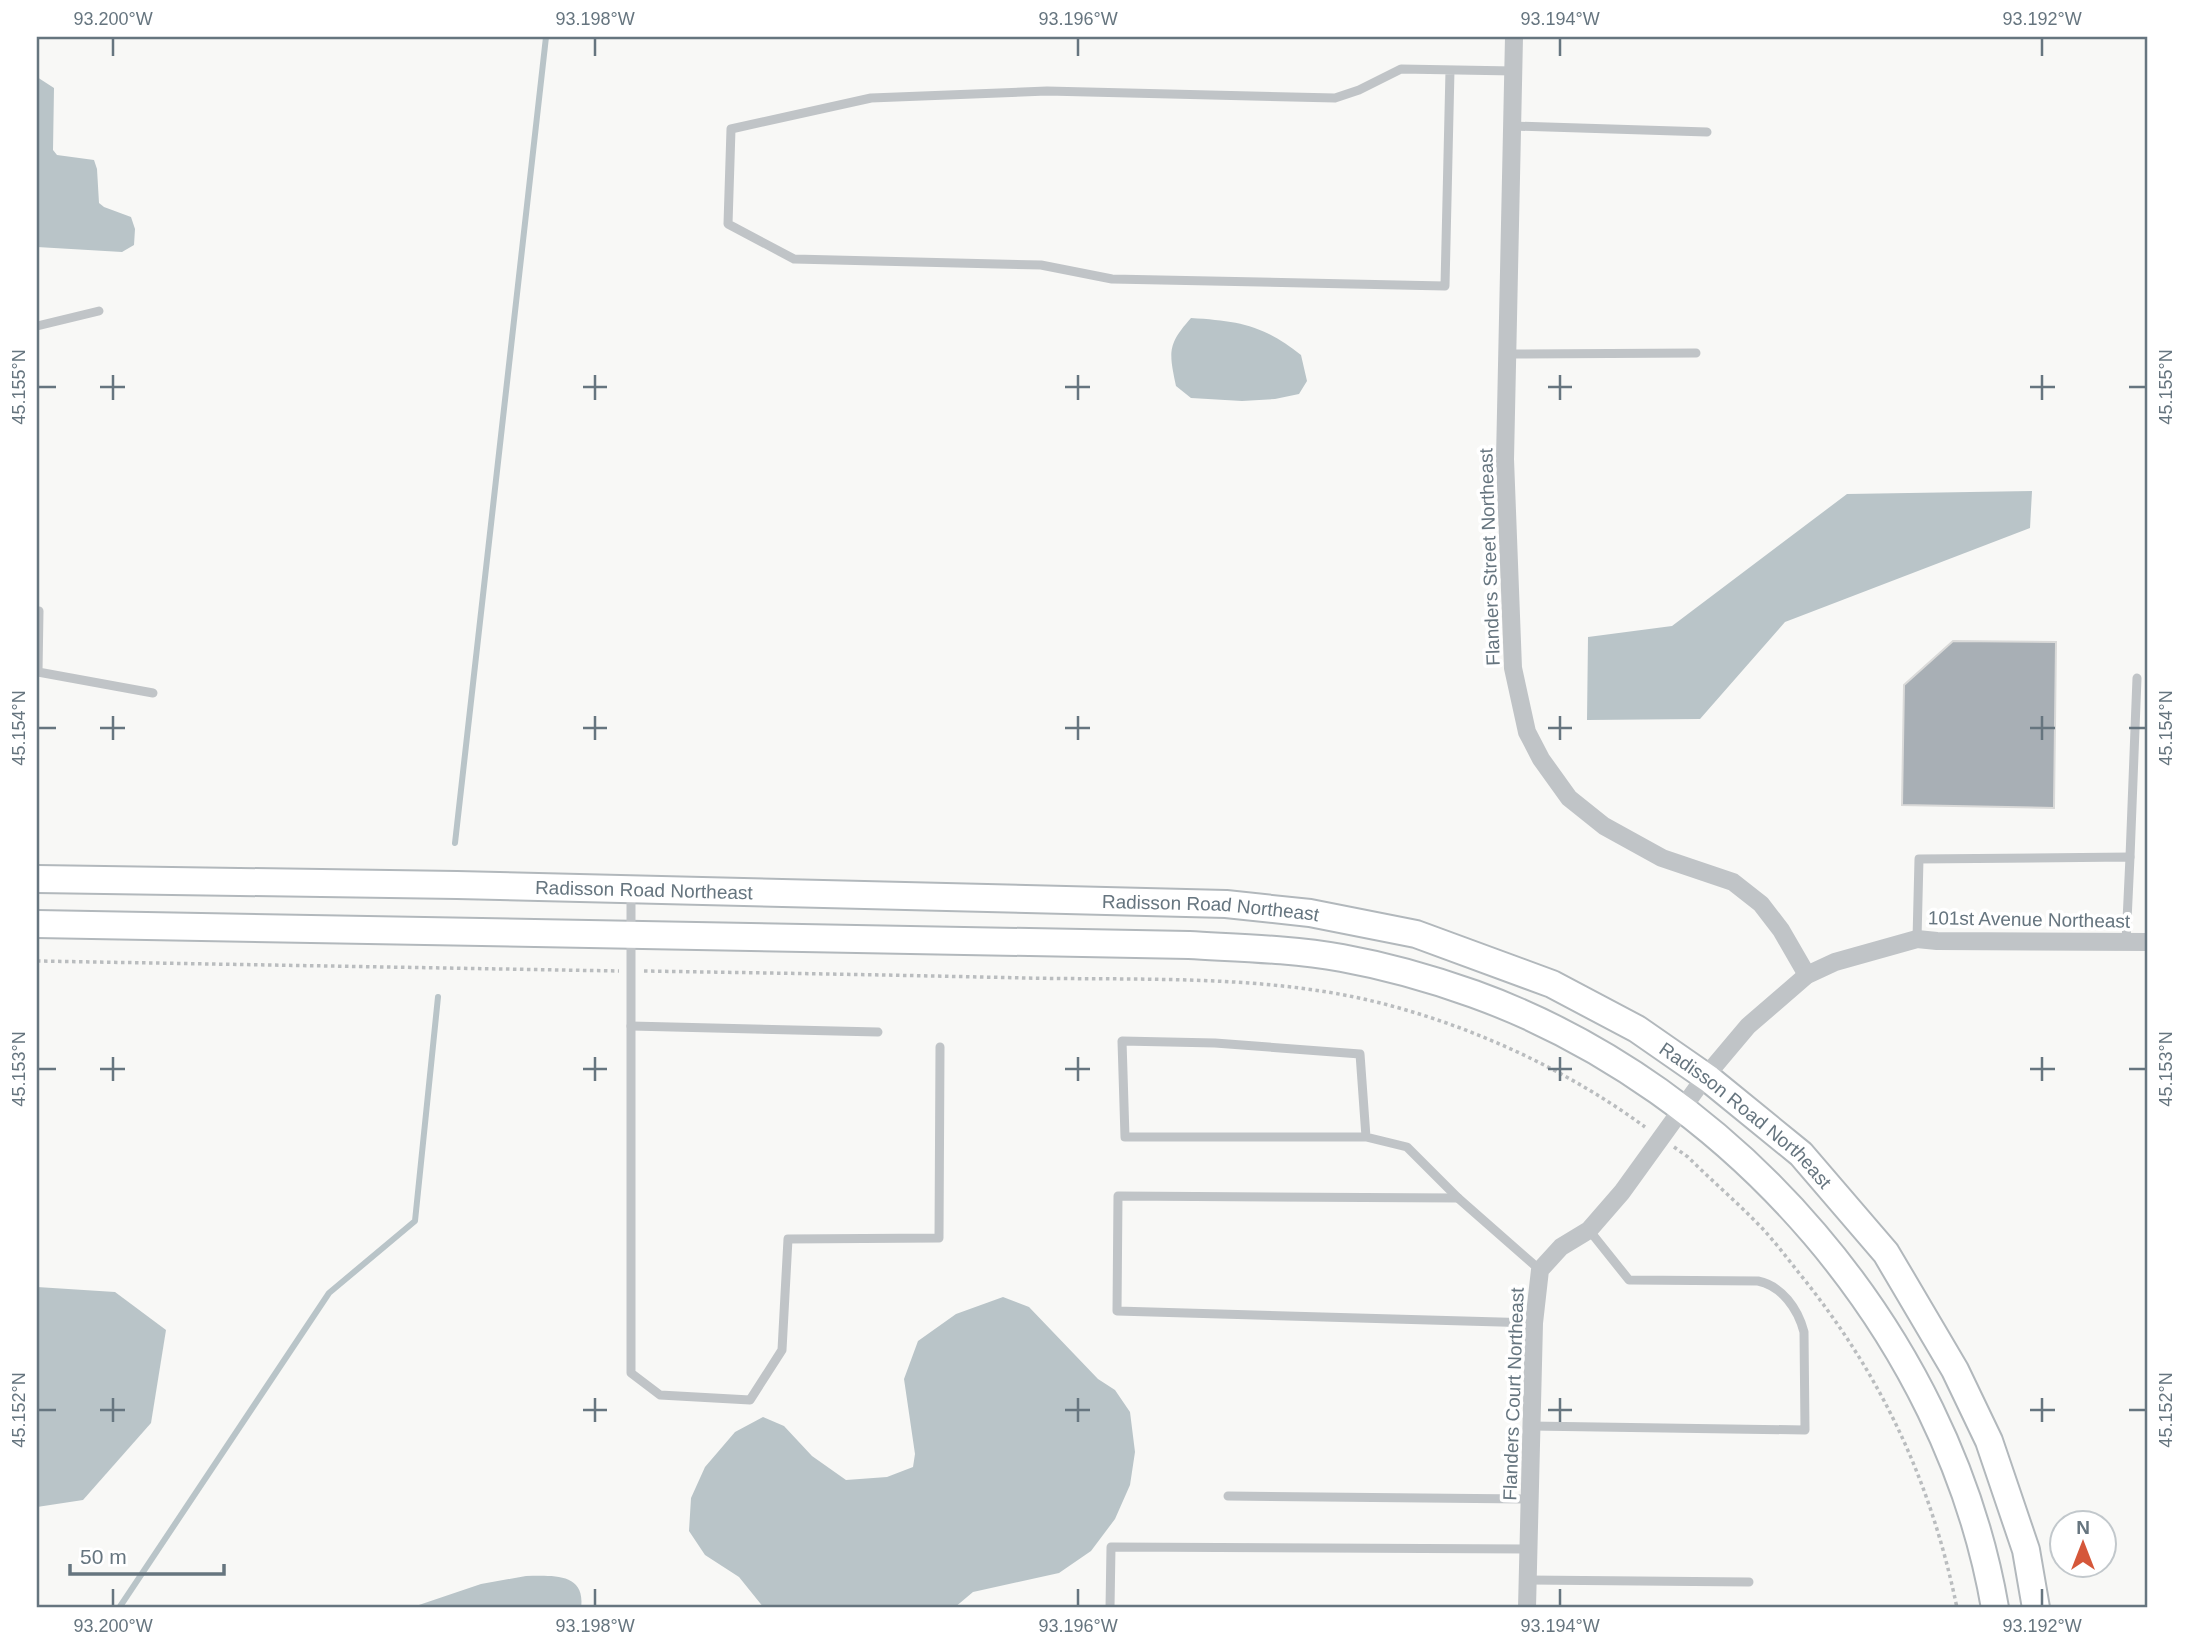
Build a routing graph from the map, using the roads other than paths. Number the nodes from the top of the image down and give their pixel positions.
1 (1514, 37) edge
2 (1450, 70) junction
3 (1514, 71) junction
4 (1513, 127) junction
5 (1707, 132) dead end
6 (99, 311) dead end
7 (37, 326) edge
8 (1696, 353) dead end
9 (1508, 354) junction
10 (37, 611) edge
11 (2137, 678) dead end
12 (153, 694) dead end
13 (2130, 857) junction
14 (37, 879) edge
15 (631, 889) junction
16 (37, 924) edge
17 (631, 935) junction
18 (1917, 939) junction
19 (2126, 942) junction
20 (2148, 942) edge
21 (1807, 975) junction
22 (631, 1026) junction
23 (878, 1032) dead end
24 (940, 1047) dead end
25 (1705, 1077) junction
26 (1682, 1109) junction
27 (1366, 1137) junction
28 (1458, 1198) junction
29 (1589, 1230) junction
30 (1540, 1270) junction
31 (1534, 1323) junction
32 (1531, 1426) junction
33 (1228, 1496) dead end
34 (1530, 1499) junction
35 (1528, 1549) junction
36 (1528, 1580) junction
37 (1749, 1582) dead end
38 (1110, 1608) edge
39 (1527, 1608) edge
40 (1995, 1608) edge
41 (2036, 1608) edge

1 - 3 street, Flanders Street Northeast
2 - 2 lane
2 - 3 lane
3 - 4 street, Flanders Street Northeast
4 - 5 lane
4 - 9 street, Flanders Street Northeast
6 - 7 lane
8 - 9 lane
9 - 21 street, Flanders Street Northeast
10 - 12 lane
11 - 13 lane
13 - 18 lane
13 - 19 lane
14 - 15 main road, Radisson Road Northeast
15 - 17 lane
15 - 25 main road, Radisson Road Northeast
16 - 17 main road, Radisson Road Northeast
17 - 22 lane
17 - 26 main road, Radisson Road Northeast
18 - 19 street, 101st Avenue Northeast
18 - 21 street, 101st Avenue Northeast
19 - 20 street, 101st Avenue Northeast
21 - 25 street, 101st Avenue Northeast
22 - 23 lane
22 - 24 lane
25 - 26 street, Flanders Court Northeast
25 - 41 main road, Radisson Road Northeast
26 - 29 street, Flanders Court Northeast
26 - 40 main road, Radisson Road Northeast
27 - 27 lane
27 - 28 lane
28 - 30 lane
28 - 31 lane
29 - 30 street, Flanders Court Northeast
29 - 32 lane
30 - 31 street, Flanders Court Northeast
31 - 32 street, Flanders Court Northeast
32 - 34 street, Flanders Court Northeast
33 - 34 lane
34 - 35 street, Flanders Court Northeast
35 - 36 street, Flanders Court Northeast
35 - 38 lane
36 - 37 lane
36 - 39 street, Flanders Court Northeast

